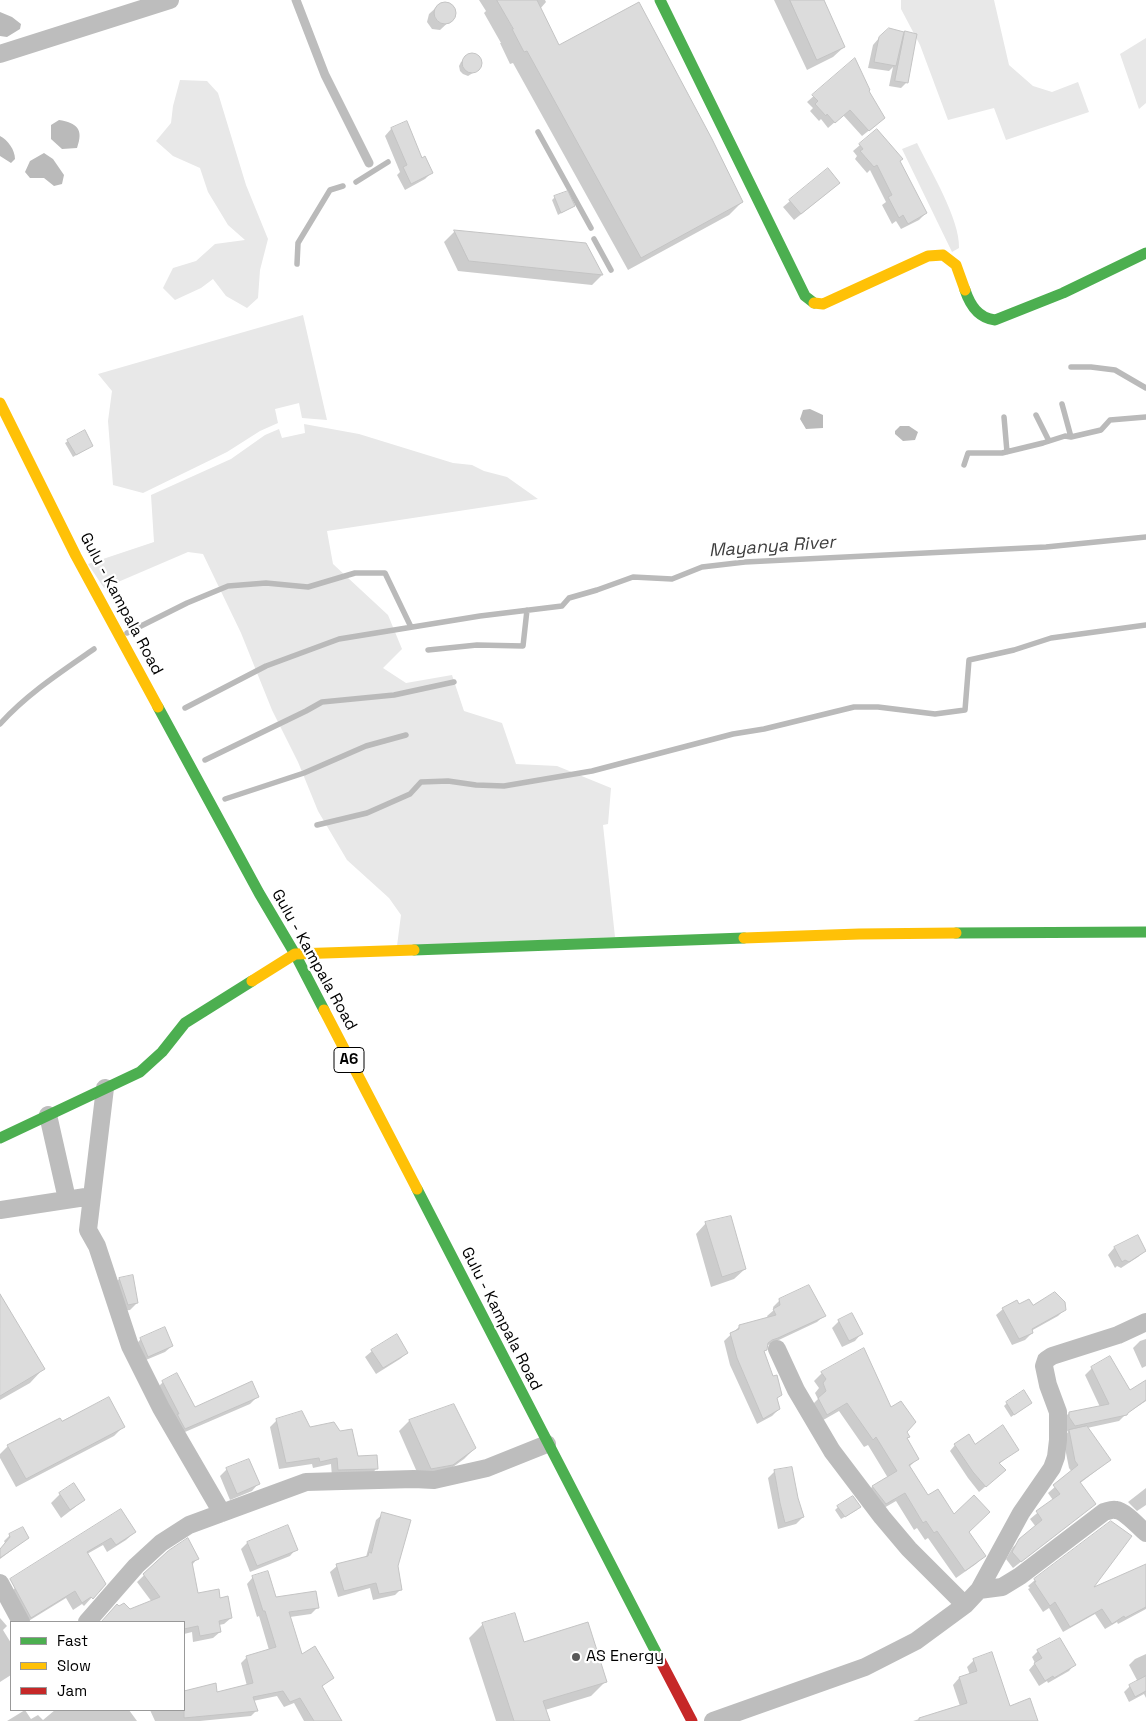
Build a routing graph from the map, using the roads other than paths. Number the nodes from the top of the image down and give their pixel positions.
1 (170, 0) edge
2 (296, 0) edge
3 (660, 0) edge
4 (0, 54) edge
5 (369, 163) dead end
6 (1146, 253) edge
7 (0, 403) edge
8 (1146, 932) edge
9 (295, 954) junction
10 (105, 1088) junction
11 (48, 1115) junction
12 (0, 1138) edge
13 (92, 1196) junction
14 (67, 1199) junction
15 (0, 1210) edge
16 (1146, 1322) edge
17 (777, 1349) dead end
18 (547, 1444) junction
19 (222, 1513) junction
20 (1146, 1533) edge
21 (0, 1583) edge
22 (979, 1590) junction
23 (965, 1605) junction
24 (20, 1621) edge
25 (88, 1621) edge
26 (692, 1721) edge
27 (714, 1721) edge

1 - 4 street
2 - 5 lane
3 - 6 street
7 - 9 street, Gulu - Kampala Road / A6
8 - 9 street
9 - 10 street
9 - 18 street, Gulu - Kampala Road / A6
10 - 11 street
10 - 13 street
11 - 12 street
11 - 14 street
13 - 14 street
13 - 19 street
14 - 15 street
16 - 22 street
17 - 23 street
18 - 19 street
18 - 26 street, Gulu - Kampala Road / A6
19 - 25 street
20 - 22 street
21 - 24 street
22 - 23 street
23 - 27 street

